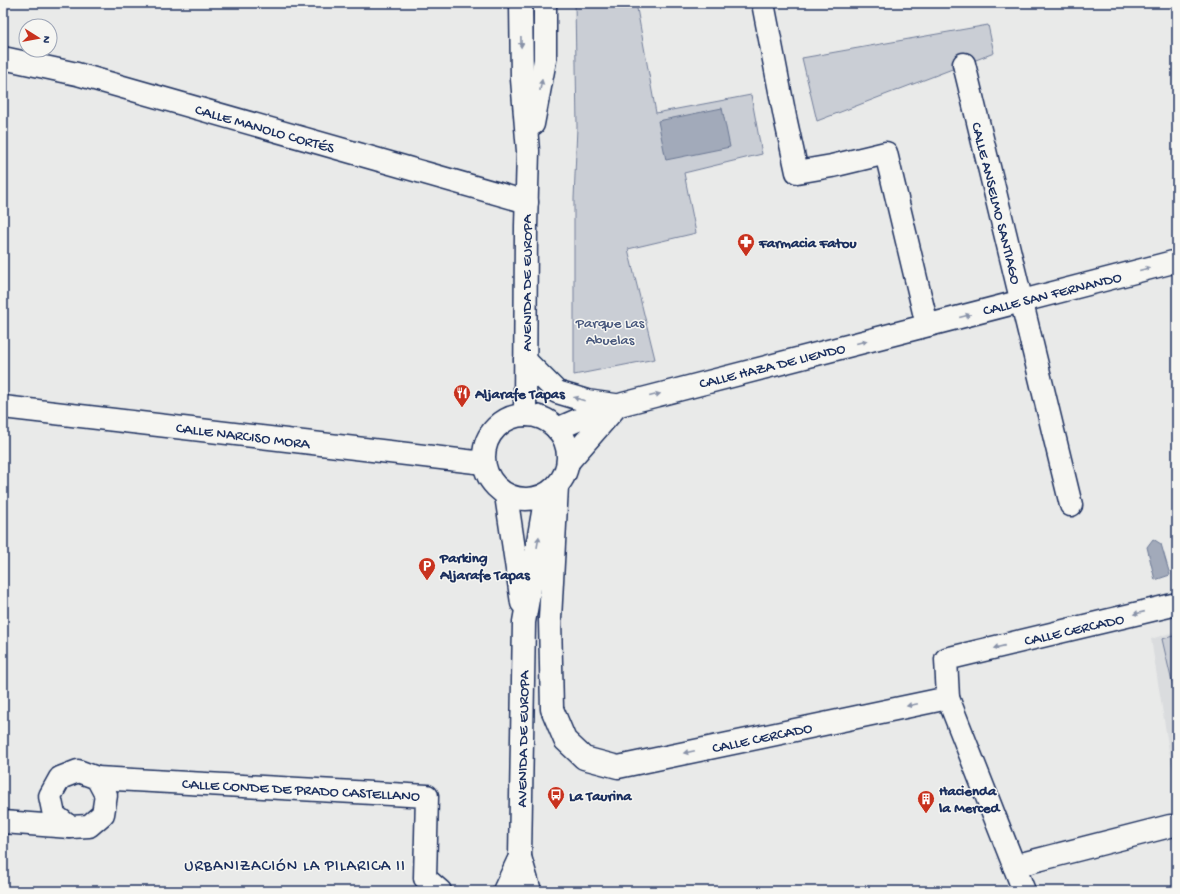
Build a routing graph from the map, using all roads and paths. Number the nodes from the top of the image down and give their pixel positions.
1 (521, 3) edge
2 (545, 3) edge
3 (764, 3) edge
4 (3, 58) edge
5 (964, 64) dead end
6 (528, 150) junction
7 (527, 202) junction
8 (1177, 261) edge
9 (1021, 301) junction
10 (927, 325) junction
11 (526, 360) junction
12 (618, 406) junction
13 (3, 407) edge
14 (525, 415) junction
15 (557, 429) junction
16 (568, 462) junction
17 (484, 463) junction
18 (551, 490) junction
19 (506, 495) junction
20 (1071, 505) dead end
21 (1177, 604) edge
22 (524, 622) junction
23 (948, 698) junction
24 (97, 778) junction
25 (3, 822) edge
26 (1170, 826) dead end
27 (70, 827) junction
28 (520, 857) junction
29 (1014, 866) junction
30 (440, 891) edge
31 (504, 891) edge
32 (530, 891) edge
33 (1024, 891) edge

1 -> 6 street, AVENIDA DE EUROPA
6 -> 2 street, AVENIDA DE EUROPA
3 - 10 street
4 - 7 street, CALLE MANOLO CORTÉS
5 - 9 street, CALLE ANSELMO SANTIAGO
6 - 7 street, AVENIDA DE EUROPA
7 - 11 street, AVENIDA DE EUROPA
9 -> 8 street, CALLE SAN FERNANDO
10 -> 9 street, CALLE SAN FERNANDO
9 - 20 street, CALLE ANSELMO SANTIAGO
12 -> 10 street, CALLE HAZA DE LIENDO
12 -> 11 street
11 - 14 street, AVENIDA DE EUROPA
12 - 15 street, CALLE HAZA DE LIENDO
12 - 16 street
13 - 17 street, CALLE NARCISO MORA
14 - 15 street
14 - 17 street
15 - 16 street
16 - 18 street
17 - 19 street
18 - 19 street
22 -> 18 street, AVENIDA DE EUROPA
23 -> 18 street, CALLE CERCADO
19 - 22 street, AVENIDA DE EUROPA
21 -> 23 street, CALLE CERCADO
22 - 28 street, AVENIDA DE EUROPA
23 - 29 street
24 - 27 street
24 - 27 street
24 - 30 street, CALLE CONDE DE PRADO CASTELLANO
25 - 27 street
26 - 29 street
28 - 31 street, AVENIDA DE EUROPA
28 - 32 street, AVENIDA DE EUROPA
29 - 33 street

